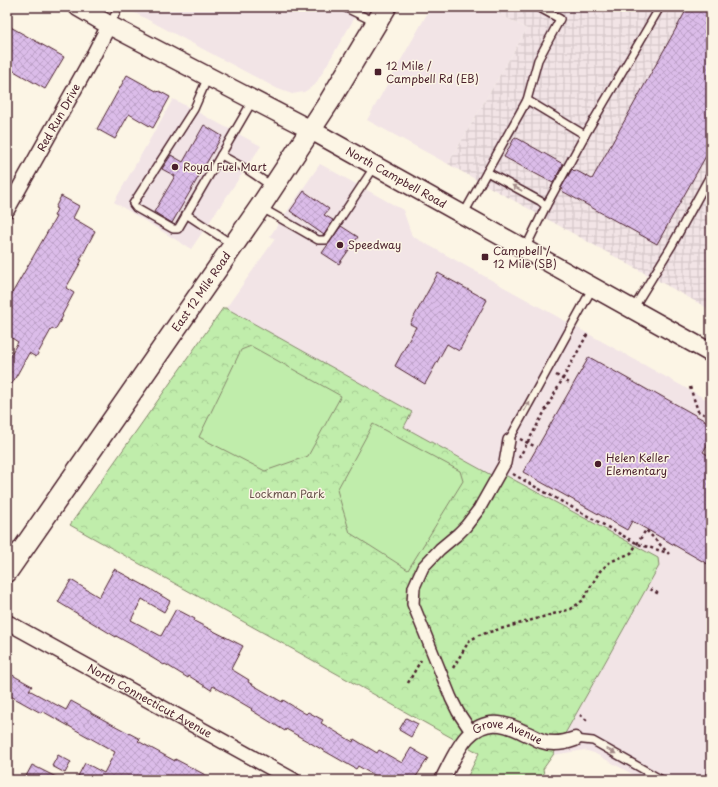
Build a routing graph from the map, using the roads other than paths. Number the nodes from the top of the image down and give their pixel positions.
1 (78, 7) edge
2 (119, 7) edge
3 (344, 7) edge
4 (538, 7) edge
5 (660, 7) edge
6 (382, 15) edge
7 (110, 24) junction
8 (209, 76) junction
9 (253, 100) junction
10 (527, 100) junction
11 (311, 130) junction
12 (585, 135) junction
13 (221, 155) junction
14 (376, 166) junction
15 (487, 172) junction
16 (711, 174) edge
17 (273, 187) junction
18 (546, 206) junction
19 (260, 207) junction
20 (7, 210) edge
21 (186, 214) junction
22 (463, 215) junction
23 (233, 246) junction
24 (525, 249) junction
25 (593, 287) junction
26 (633, 310) junction
27 (711, 352) edge
28 (510, 437) joint
29 (7, 572) edge
30 (7, 622) edge
31 (472, 733) junction
32 (574, 739) joint
33 (711, 774) edge
34 (293, 780) edge
35 (442, 780) edge
36 (662, 780) edge
37 (708, 780) edge

1 - 7 street, North Campbell Road
2 - 7 lane
3 - 6 lane
4 - 10 lane
5 - 12 lane
6 - 11 main road, East 12 Mile Road
7 - 8 street, North Campbell Road
7 - 20 street, Red Run Drive
8 - 9 street, North Campbell Road
8 - 21 lane
9 - 11 street, North Campbell Road
9 - 13 lane
10 - 12 lane
10 - 15 lane
11 - 14 street, North Campbell Road
11 - 17 main road, East 12 Mile Road
12 - 18 lane
13 - 17 lane
13 - 21 lane
14 - 19 lane
14 - 22 street, North Campbell Road
18 -> 15 lane
15 - 22 lane
16 - 26 lane
17 - 19 main road, East 12 Mile Road
18 - 24 lane
19 - 23 main road, East 12 Mile Road
21 - 23 lane
22 - 24 street, North Campbell Road
23 - 29 main road, East 12 Mile Road
24 - 25 street, North Campbell Road
25 - 26 street, North Campbell Road
28 -> 25 lane
26 - 27 street, North Campbell Road
28 - 31 street
30 - 34 street, North Connecticut Avenue
31 - 32 street, Grove Avenue
31 - 35 street, Grove Avenue
32 -> 36 lane
33 - 37 lane

